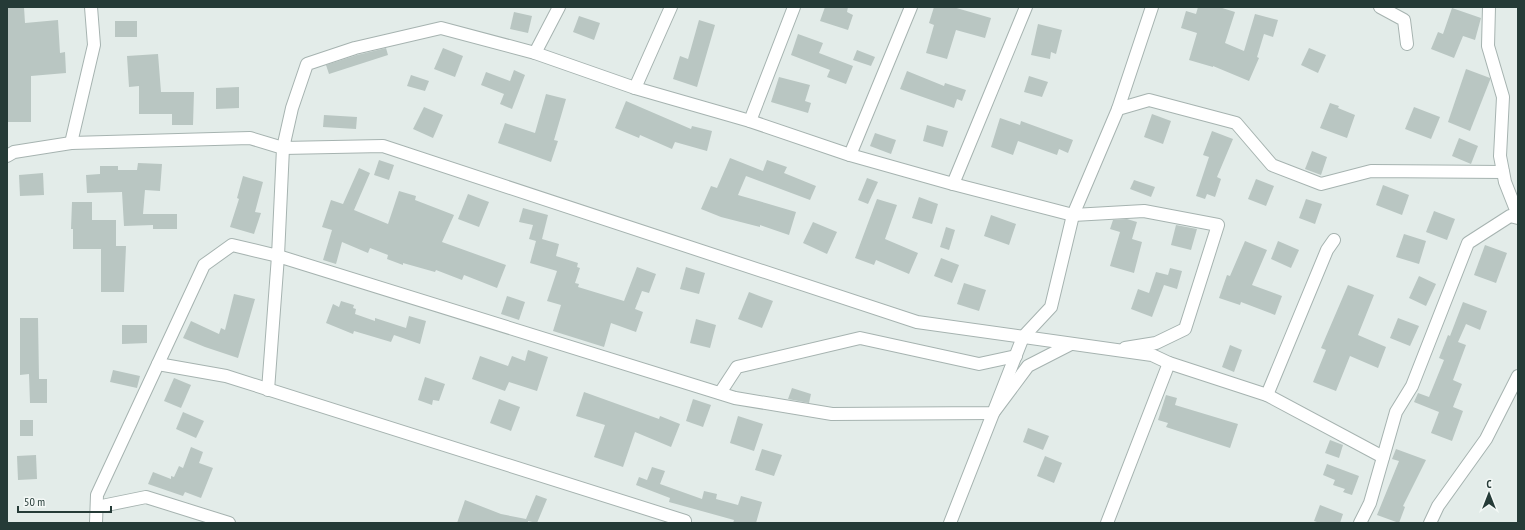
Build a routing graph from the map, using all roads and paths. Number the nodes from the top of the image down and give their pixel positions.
1 (91, 7) edge
2 (560, 7) edge
3 (671, 7) edge
4 (794, 7) edge
5 (911, 7) edge
6 (1026, 7) edge
7 (1152, 7) edge
8 (1380, 7) edge
9 (1489, 7) edge
10 (1406, 44) dead end
11 (535, 53) junction
12 (635, 88) junction
13 (1118, 109) junction
14 (750, 121) junction
15 (71, 143) junction
16 (283, 148) junction
17 (850, 155) junction
18 (7, 156) edge
19 (1503, 172) junction
20 (953, 184) junction
21 (1073, 215) junction
22 (1518, 217) edge
23 (1334, 240) dead end
24 (278, 256) junction
25 (1023, 337) junction
26 (1071, 344) junction
27 (1114, 350) junction
28 (1016, 356) junction
29 (1169, 363) junction
30 (158, 364) junction
31 (1518, 376) edge
32 (268, 390) junction
33 (720, 393) junction
34 (1267, 395) junction
35 (993, 413) junction
36 (1383, 457) junction
37 (97, 507) junction
38 (686, 522) edge
39 (96, 523) edge
40 (229, 523) edge
41 (950, 523) edge
42 (1107, 523) edge
43 (1360, 523) edge
44 (1430, 523) edge

1 - 15 street
2 - 11 street
3 - 12 street
4 - 14 street
5 - 17 street
6 - 20 street
7 - 13 street
8 - 10 street
9 - 19 street
11 - 12 street
11 - 16 street
12 - 14 street
13 - 19 street
13 - 21 street
14 - 17 street
15 - 16 street
15 - 18 street
16 - 24 street
16 - 25 street
17 - 20 street
19 - 22 street
20 - 21 street
21 - 25 street
21 - 27 street
22 - 36 street
23 - 34 street
24 - 30 street
24 - 32 street
24 - 33 street
25 - 26 street
25 - 28 street
26 - 27 street
26 - 35 street
27 - 29 street
28 - 33 street
28 - 35 street
29 - 34 street
29 - 42 street
30 - 32 street
30 - 37 street
31 - 44 street
32 - 38 street
33 - 35 street
34 - 36 street
35 - 41 street
36 - 43 street
37 - 39 street
37 - 40 street

